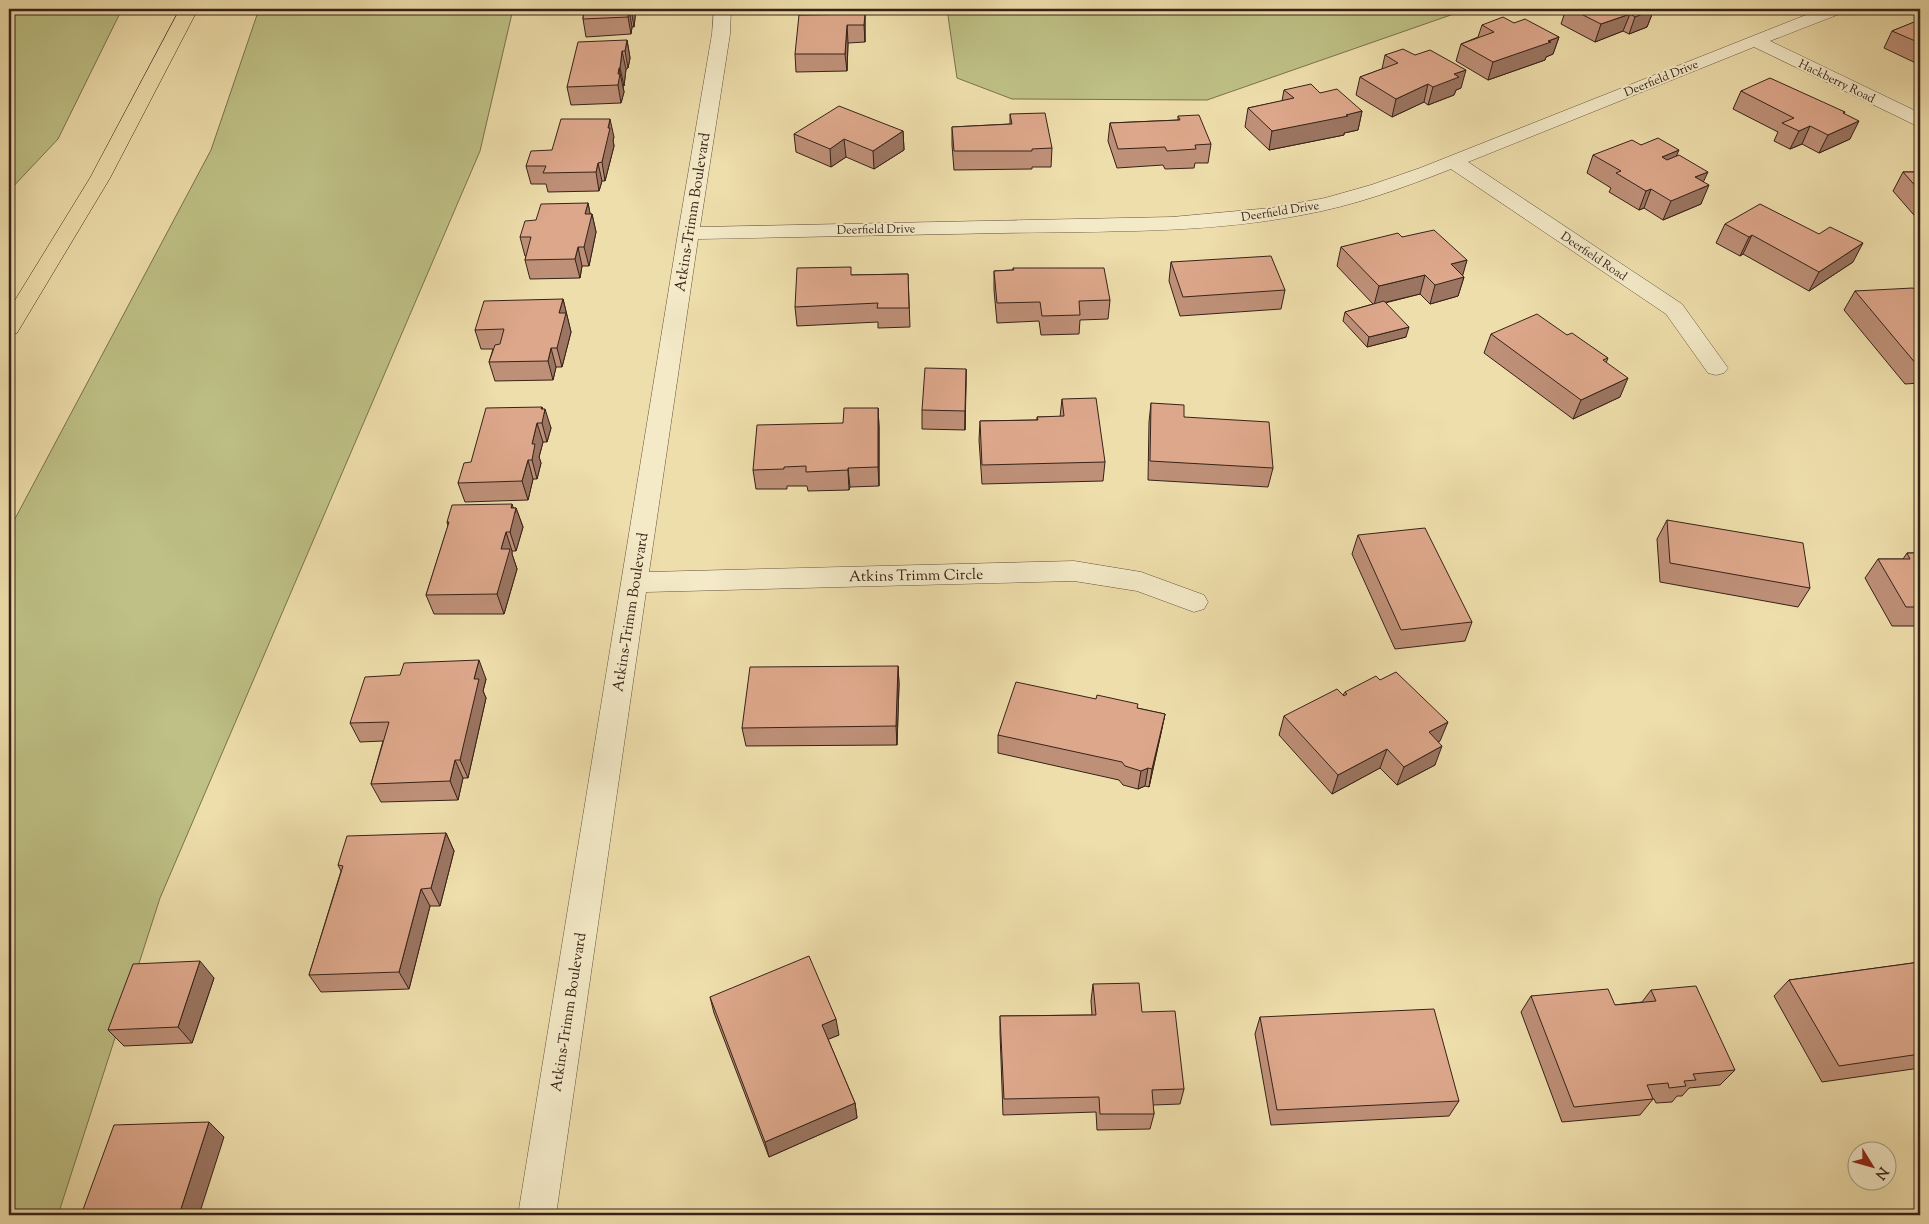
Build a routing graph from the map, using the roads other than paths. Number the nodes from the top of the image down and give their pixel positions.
1 (190, 9) edge
2 (722, 9) edge
3 (1836, 9) edge
4 (1755, 41) junction
5 (1920, 120) edge
6 (1454, 162) junction
7 (688, 233) junction
8 (9, 328) edge
9 (1716, 368) dead end
10 (634, 582) junction
11 (1194, 602) dead end
12 (537, 1215) edge

1 - 8 highway
2 - 7 street, Atkins-Trimm Boulevard
3 - 4 street, Deerfield Drive
4 - 5 street, Hackberry Road
4 - 6 street, Deerfield Drive
6 - 7 street, Deerfield Drive
6 - 9 street, Deerfield Road
7 - 10 street, Atkins-Trimm Boulevard
10 - 11 street, Atkins Trimm Circle
10 - 12 street, Atkins-Trimm Boulevard

